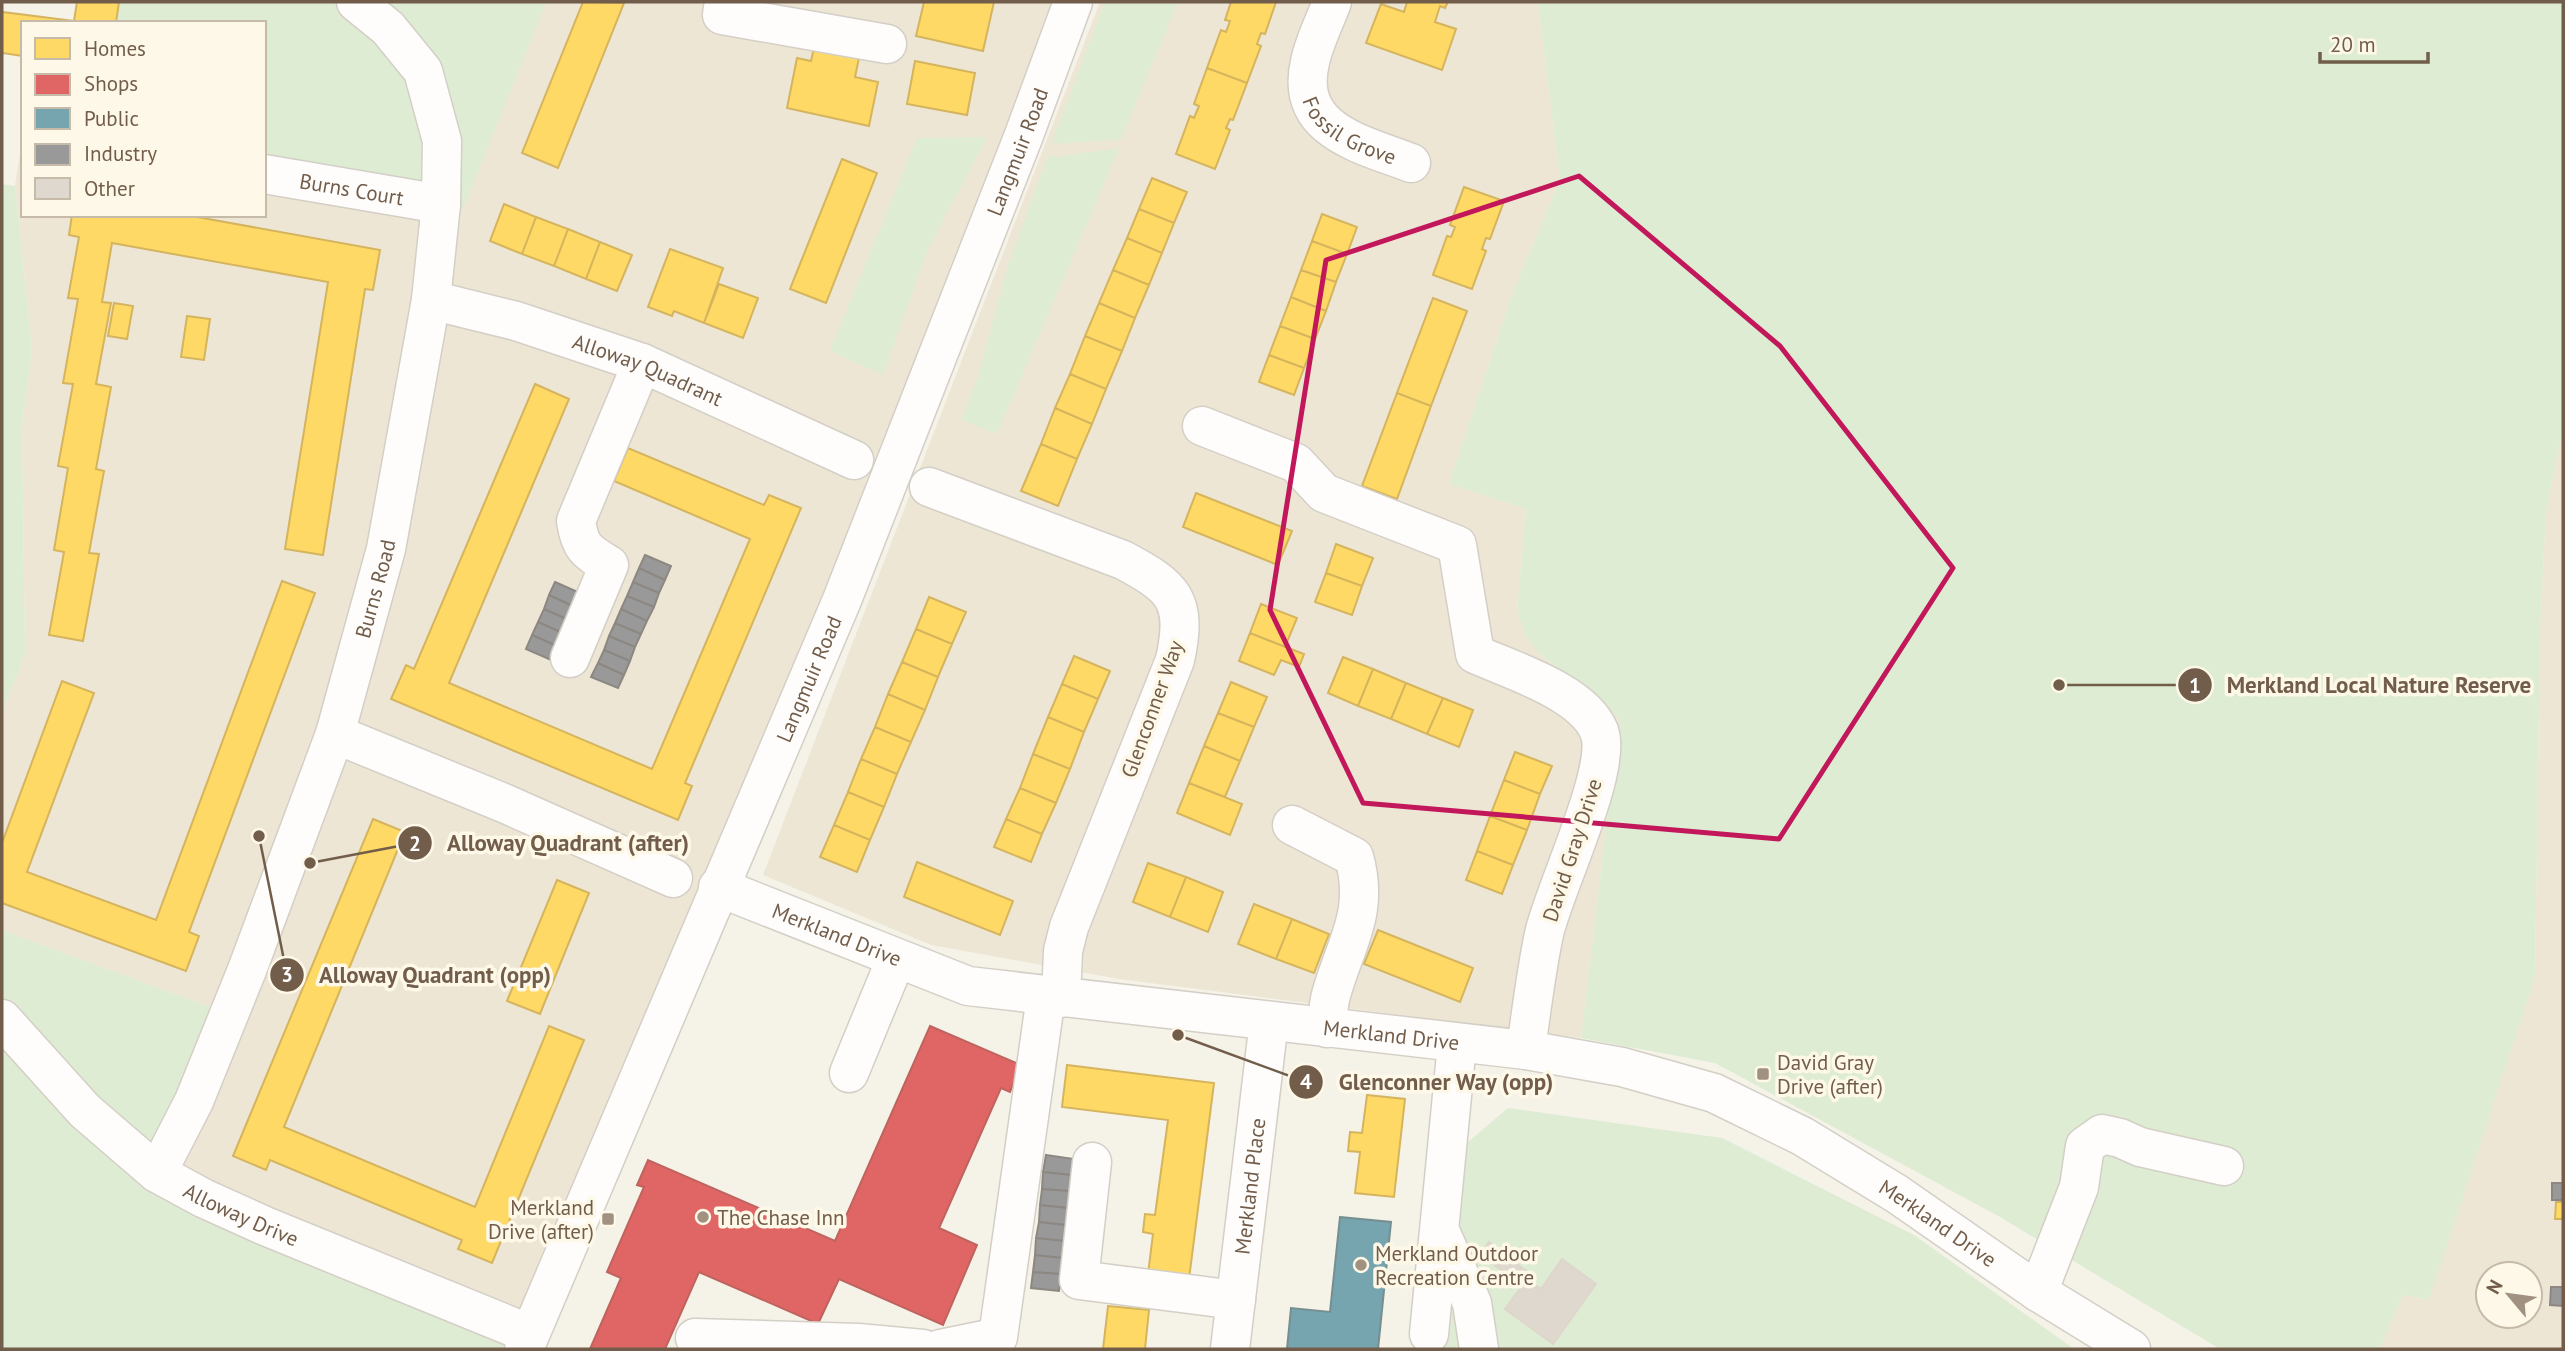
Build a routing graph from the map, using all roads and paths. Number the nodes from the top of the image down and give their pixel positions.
1 (356, 2) edge
2 (724, 2) edge
3 (1073, 2) edge
4 (1332, 2) edge
5 (887, 44) dead end
6 (1411, 163) dead end
7 (266, 174) edge
8 (441, 204) junction
9 (431, 300) junction
10 (642, 363) junction
11 (1202, 426) dead end
12 (853, 460) dead end
13 (929, 487) dead end
14 (570, 657) dead end
15 (335, 734) junction
16 (1292, 825) dead end
17 (673, 878) dead end
18 (718, 887) junction
19 (896, 959) junction
20 (1054, 997) junction
21 (1269, 1021) junction
22 (4, 1026) edge
23 (1327, 1028) junction
24 (1457, 1044) junction
25 (1526, 1050) junction
26 (849, 1073) dead end
27 (1092, 1162) dead end
28 (2224, 1166) dead end
29 (157, 1173) junction
30 (1439, 1230) junction
31 (2038, 1292) junction
32 (1236, 1300) junction
33 (1429, 1335) dead end
34 (695, 1338) dead end
35 (527, 1342) edge
36 (923, 1349) edge
37 (940, 1349) edge
38 (1230, 1349) edge
39 (1479, 1349) edge
40 (2132, 1349) edge

1 - 8 street, Burns Road
2 - 5 street
3 - 18 street, Langmuir Road
4 - 6 street, Fossil Grove
7 - 8 street, Burns Court
8 - 9 street, Burns Road
9 - 10 street, Alloway Quadrant
9 - 15 street, Burns Road
10 - 12 street, Alloway Quadrant
10 - 14 street
11 - 25 street, David Gray Drive
13 - 20 street, Glenconner Way
15 - 17 street
15 - 29 street, Burns Road
16 - 23 street
18 - 19 street, Merkland Drive
18 - 35 street, Langmuir Road
19 - 20 street, Merkland Drive
19 - 26 street
20 - 21 street, Merkland Drive
20 - 37 street, Glenconner Way
21 - 23 street, Merkland Drive
21 - 32 street, Merkland Place
22 - 29 street, Alloway Drive
23 - 24 street, Merkland Drive
24 - 25 street, Merkland Drive
24 - 30 street
25 - 31 street, Merkland Drive
27 - 32 street
28 - 31 street
29 - 35 street, Alloway Drive
30 - 33 street
30 - 39 street
31 - 40 street, Merkland Drive
32 - 38 street, Merkland Place
34 - 36 street

